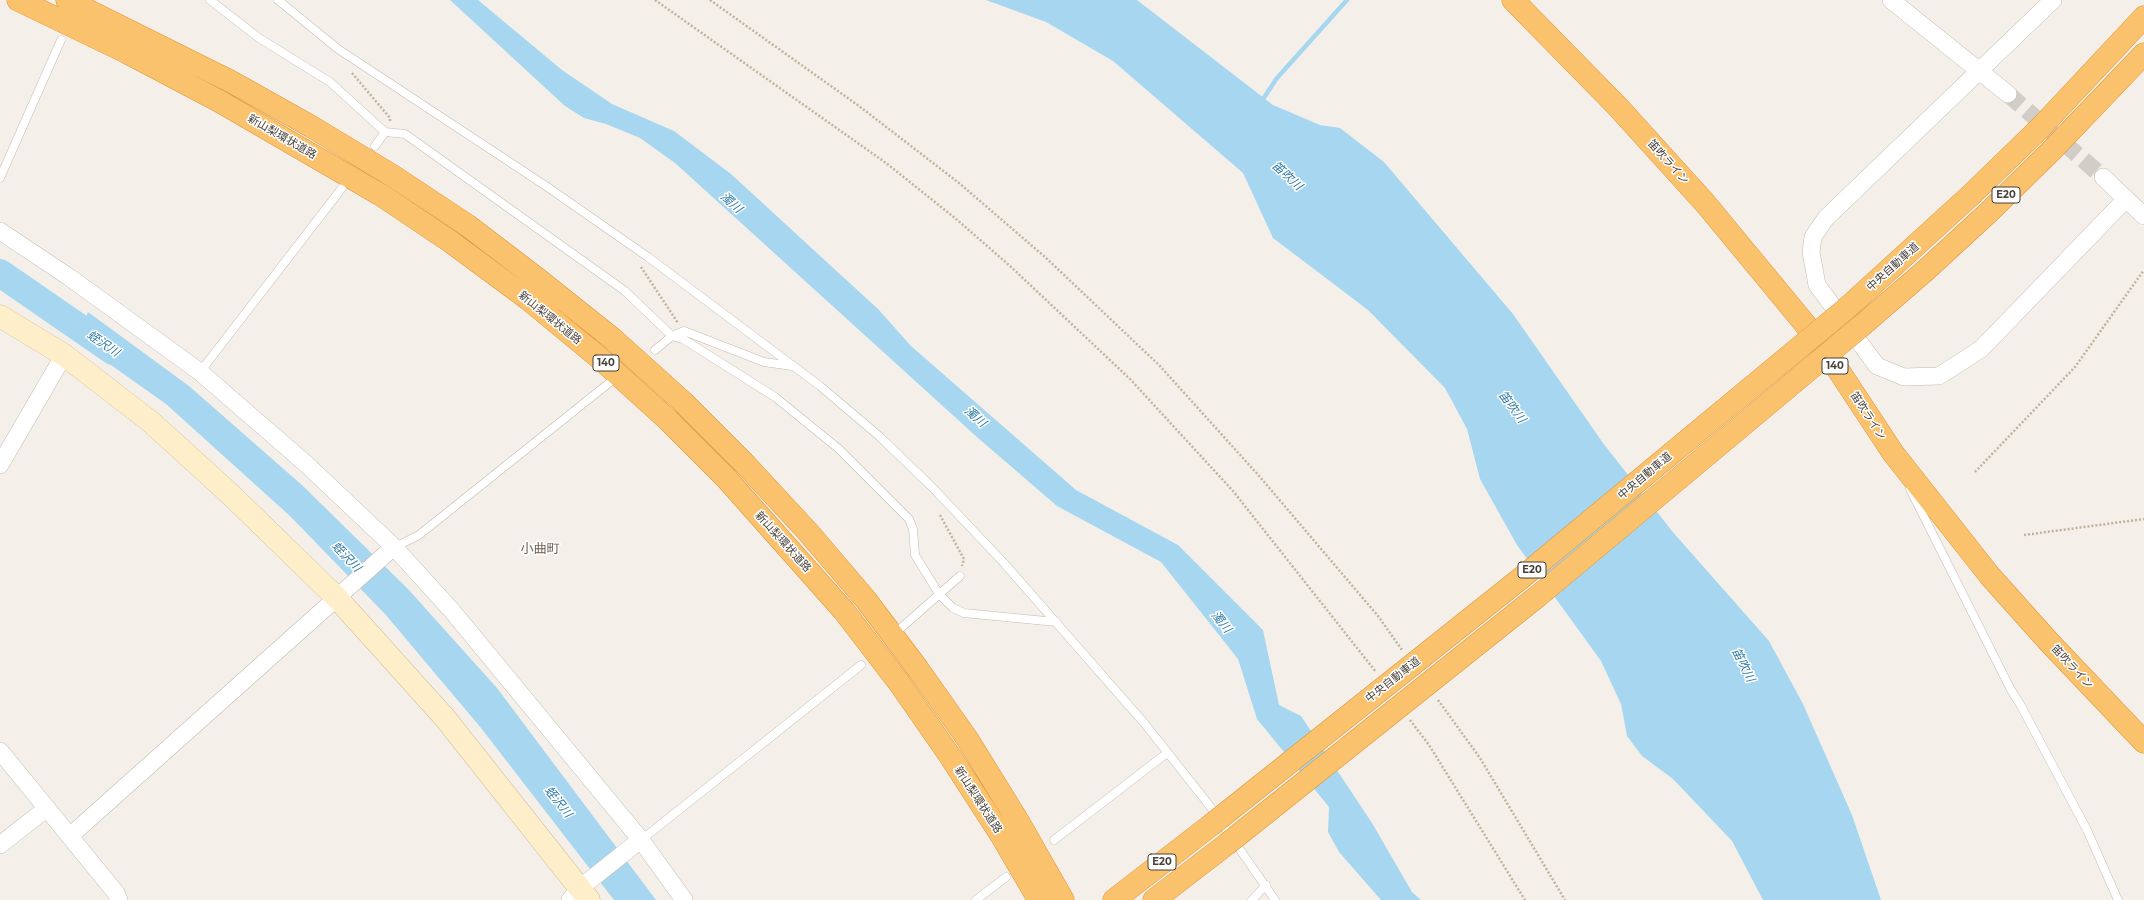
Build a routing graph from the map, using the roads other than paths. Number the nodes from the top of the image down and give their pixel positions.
1 (18, 0) edge
2 (67, 0) edge
3 (210, 0) edge
4 (278, 0) edge
5 (1513, 0) edge
6 (1891, 0) edge
7 (2053, 0) edge
8 (2144, 11) edge
9 (2144, 17) edge
10 (61, 40) dead end
11 (2144, 54) edge
12 (2106, 60) junction
13 (1980, 70) junction
14 (2144, 76) edge
15 (2008, 94) tunnel mouth
16 (385, 132) junction
17 (375, 146) dead end
18 (2103, 177) tunnel mouth
19 (0, 178) edge
20 (342, 188) dead end
21 (2125, 200) junction
22 (2144, 216) edge
23 (0, 231) edge
24 (0, 316) edge
25 (1860, 327) junction
26 (672, 336) junction
27 (655, 350) dead end
28 (64, 355) junction
29 (794, 366) junction
30 (200, 372) junction
31 (609, 383) dead end
32 (1893, 453) junction
33 (0, 466) edge
34 (391, 550) junction
35 (960, 576) road end
36 (939, 594) junction
37 (340, 596) junction
38 (1056, 622) junction
39 (901, 628) dead end
40 (861, 665) dead end
41 (2144, 742) edge
42 (0, 751) edge
43 (1167, 754) junction
44 (46, 808) junction
45 (70, 836) junction
46 (1054, 840) dead end
47 (638, 842) junction
48 (0, 845) edge
49 (1006, 877) dead end
50 (1266, 885) junction
51 (581, 893) edge
52 (119, 900) edge
53 (684, 900) edge
54 (976, 900) edge
55 (1039, 900) edge
56 (1063, 900) edge
57 (1114, 900) edge
58 (1154, 900) edge
59 (1252, 900) edge
60 (1275, 900) edge
61 (2118, 900) edge

1 - 55 highway, 新山梨環状道路 / 140
2 - 56 highway, 新山梨環状道路 / 140
3 - 16 lane
4 - 29 lane
5 - 32 highway, 笛吹ライン / 140
6 - 13 street
7 - 13 street
8 - 12 highway
9 - 12 highway, 中央自動車道 / E20
10 - 19 lane
11 - 25 highway, E20
12 - 57 highway, 中央自動車道 / E20, bridge
13 - 15 street
13 - 21 street
14 - 25 highway
16 - 17 lane
16 - 26 lane
18 - 21 street
20 - 30 lane
21 - 22 street
23 - 30 street
24 - 28 street
25 - 58 highway, E20, bridge
26 - 27 lane
26 - 29 lane
26 - 36 lane
28 - 33 street
28 - 37 street
29 - 38 lane
30 - 34 street
31 - 34 lane
32 - 41 highway, 笛吹ライン / 140
32 - 61 lane
34 - 37 street
34 - 47 street
35 - 36 lane
36 - 38 lane
36 - 39 lane
37 - 45 street
37 - 51 street
38 - 43 lane
40 - 47 lane
42 - 44 street
43 - 46 lane
43 - 50 lane
44 - 45 street
44 - 48 street
45 - 52 street
47 - 51 street
47 - 53 street
49 - 54 lane
50 - 59 lane
50 - 60 lane

